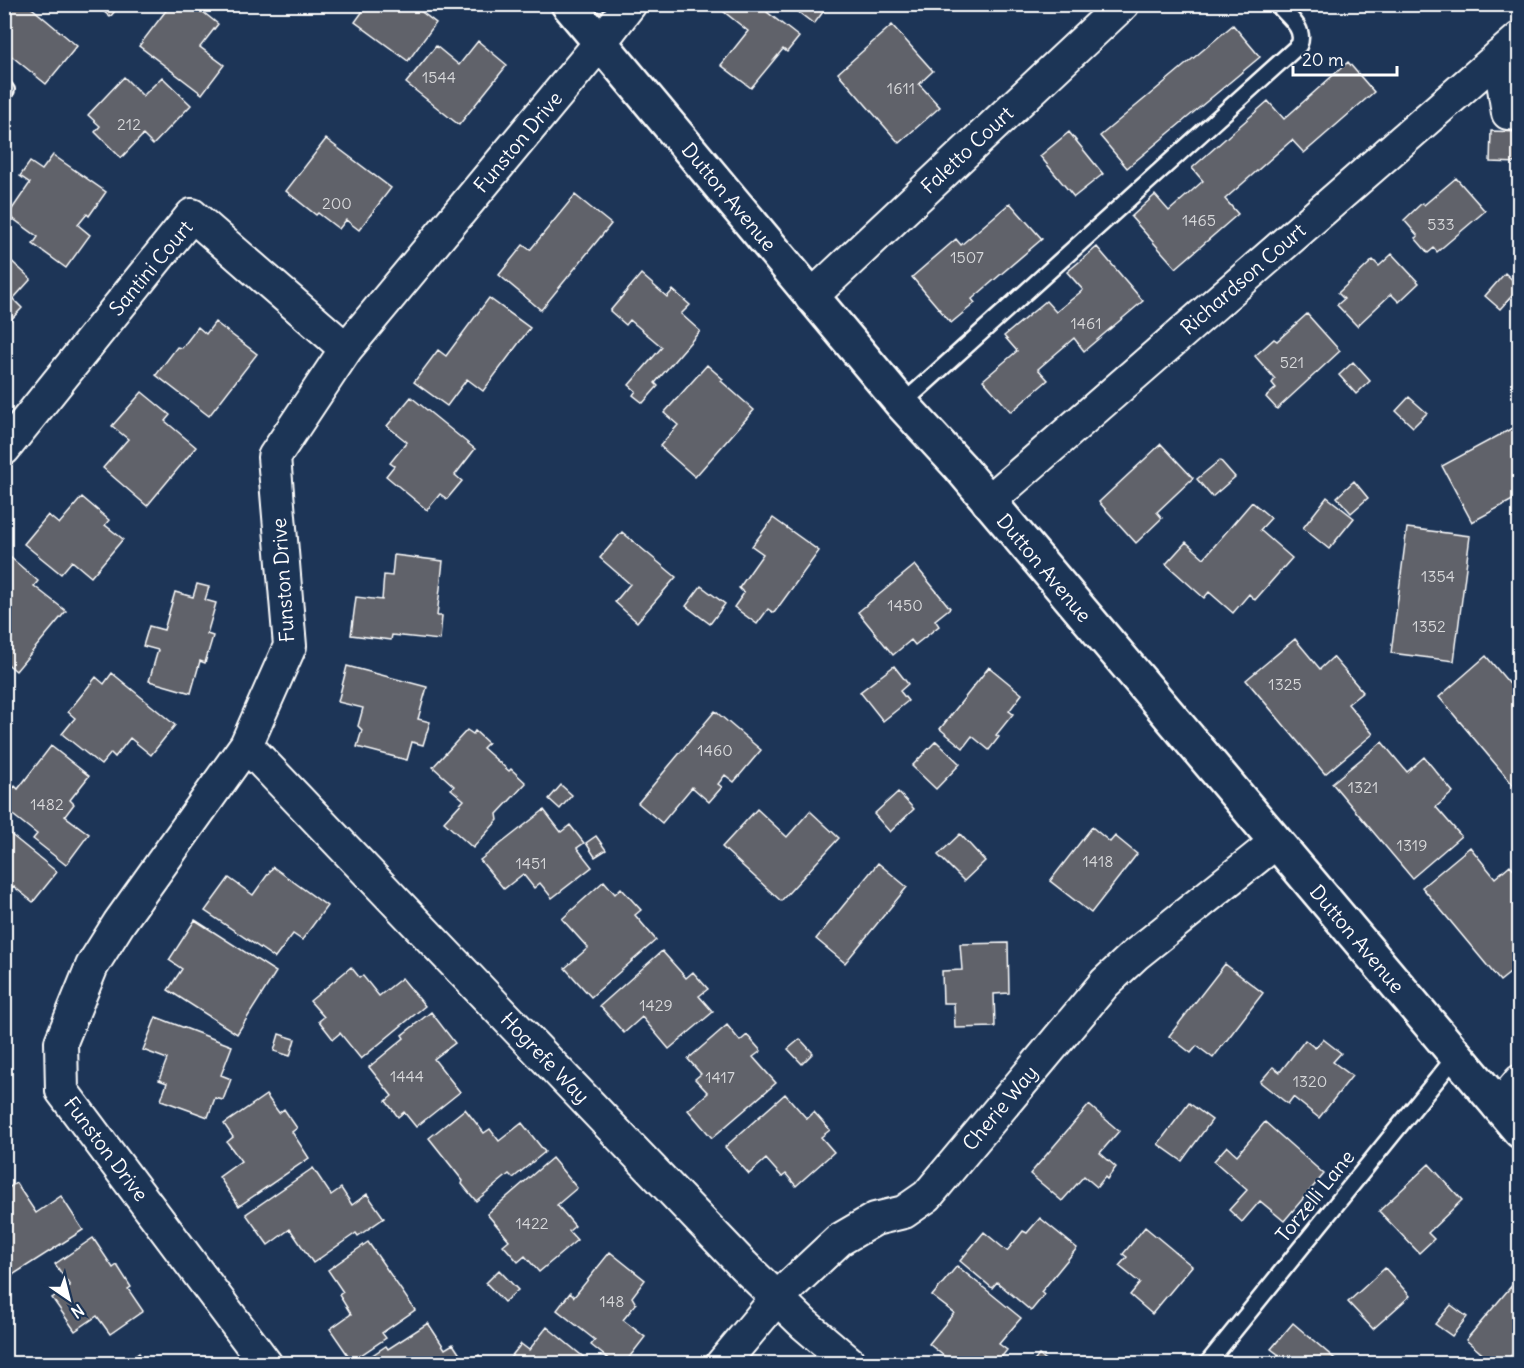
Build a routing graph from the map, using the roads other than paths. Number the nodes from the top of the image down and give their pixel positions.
1 (568, 4) edge
2 (630, 4) edge
3 (1123, 4) edge
4 (1276, 4) edge
5 (600, 43) junction
6 (1509, 47) edge
7 (1520, 114) edge
8 (811, 297) junction
9 (346, 349) junction
10 (902, 404) junction
11 (4, 449) edge
12 (988, 502) junction
13 (246, 745) junction
14 (1276, 842) junction
15 (1456, 1056) junction
16 (1520, 1081) edge
17 (1509, 1119) edge
18 (777, 1298) junction
19 (266, 1364) edge
20 (722, 1364) edge
21 (851, 1364) edge
22 (1207, 1364) edge

1 - 5 main road, Dutton Avenue
2 - 5 street, Funston Drive
3 - 8 street, Faletto Court
4 - 10 lane
5 - 8 main road, Dutton Avenue
5 - 9 street, Funston Drive
6 - 7 street, Richardson Court
6 - 12 street, Richardson Court
8 - 10 main road, Dutton Avenue
9 - 11 street, Santini Court
9 - 13 street, Funston Drive
10 - 12 main road, Dutton Avenue
12 - 14 main road, Dutton Avenue
13 - 18 street, Hogrefe Way
13 - 19 street, Funston Drive
14 - 15 main road, Dutton Avenue
14 - 18 street, Cherie Way
15 - 17 main road, Dutton Avenue
15 - 22 lane, Torzelli Lane
16 - 17 street
18 - 20 street, Cherie Way
18 - 21 street, Hogrefe Way

